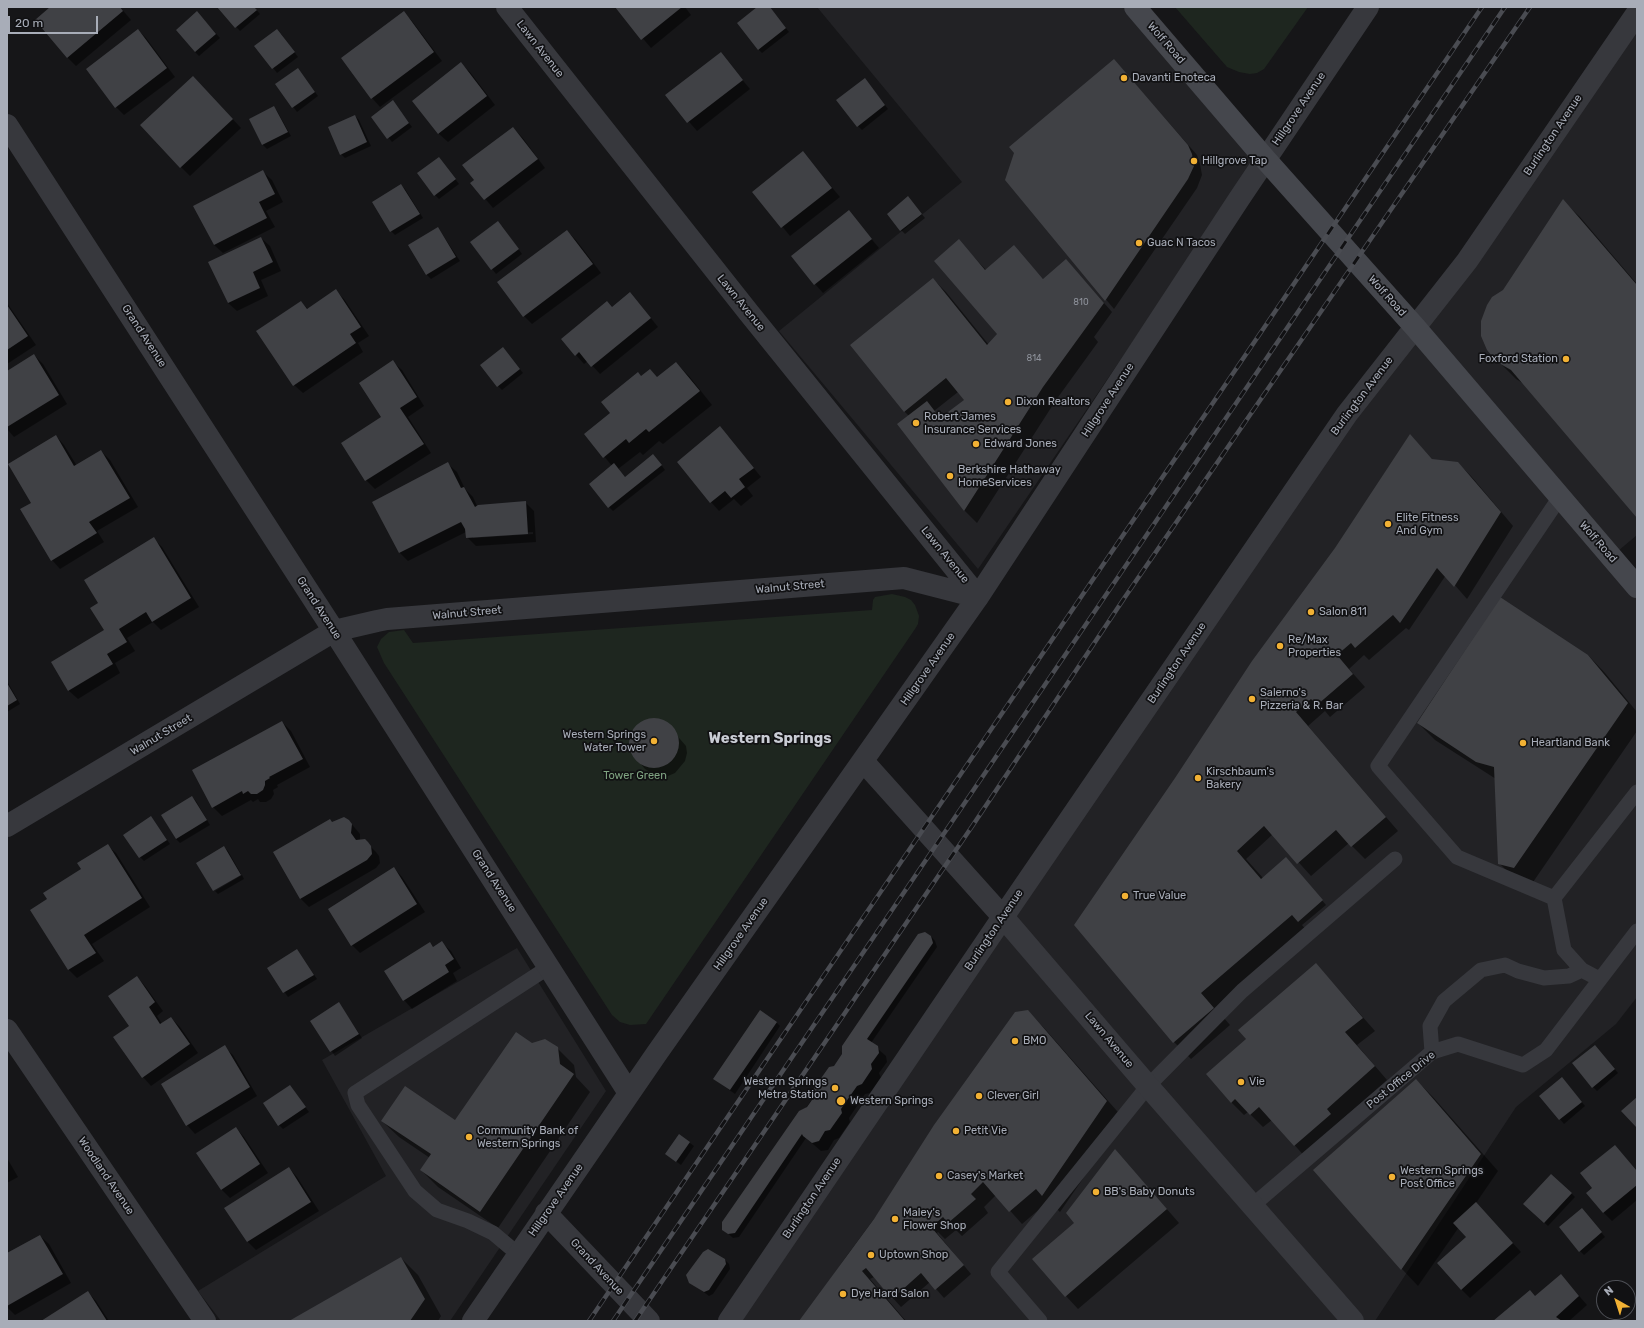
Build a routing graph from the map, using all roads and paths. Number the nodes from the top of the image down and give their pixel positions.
1 (507, 7) edge
2 (1135, 7) edge
3 (1368, 7) edge
4 (1637, 13) edge
5 (7, 125) edge
6 (1266, 160) junction
7 (1415, 327) junction
8 (1560, 497) junction
9 (1637, 587) edge
10 (978, 597) junction
11 (334, 631) junction
12 (863, 761) junction
13 (1637, 792) edge
14 (7, 826) edge
15 (1395, 859) dead end
16 (1554, 898) junction
17 (1003, 917) junction
18 (1637, 931) edge
19 (549, 967) junction
20 (1582, 970) junction
21 (1599, 979) junction
22 (7, 1030) edge
23 (1432, 1052) junction
24 (1148, 1086) junction
25 (629, 1094) junction
26 (1252, 1206) junction
27 (546, 1213) junction
28 (518, 1254) junction
29 (205, 1321) edge
30 (473, 1321) edge
31 (649, 1321) edge
32 (729, 1321) edge
33 (1040, 1321) edge
34 (1353, 1321) edge

1 - 10 street, Lawn Avenue
2 - 6 main road, Wolf Road
3 - 6 street, Hillgrove Avenue
4 - 7 street, Burlington Avenue
5 - 11 street, Grand Avenue
6 - 7 main road, Wolf Road
6 - 10 street, Hillgrove Avenue
7 - 8 main road, Wolf Road
7 - 17 street, Burlington Avenue
8 - 9 main road, Wolf Road
8 - 16 lane
10 - 11 street, Walnut Street
10 - 12 street, Hillgrove Avenue
11 - 14 street, Walnut Street
11 - 19 street, Grand Avenue
12 - 17 street, Lawn Avenue
12 - 25 street, Hillgrove Avenue
13 - 16 lane
15 - 24 lane
16 - 20 lane
17 - 24 street, Lawn Avenue
17 - 32 street, Burlington Avenue
18 - 21 lane, Post Office Drive
19 - 25 street, Grand Avenue
19 - 28 lane
20 - 21 lane
20 - 23 lane
21 - 23 lane, Post Office Drive
22 - 29 street, Woodland Avenue
23 - 26 lane, Post Office Drive
24 - 26 street, Lawn Avenue
24 - 33 lane
25 - 27 street, Hillgrove Avenue
26 - 34 street, Lawn Avenue
27 - 28 street, Hillgrove Avenue
27 - 31 street, Grand Avenue
28 - 30 street, Hillgrove Avenue

